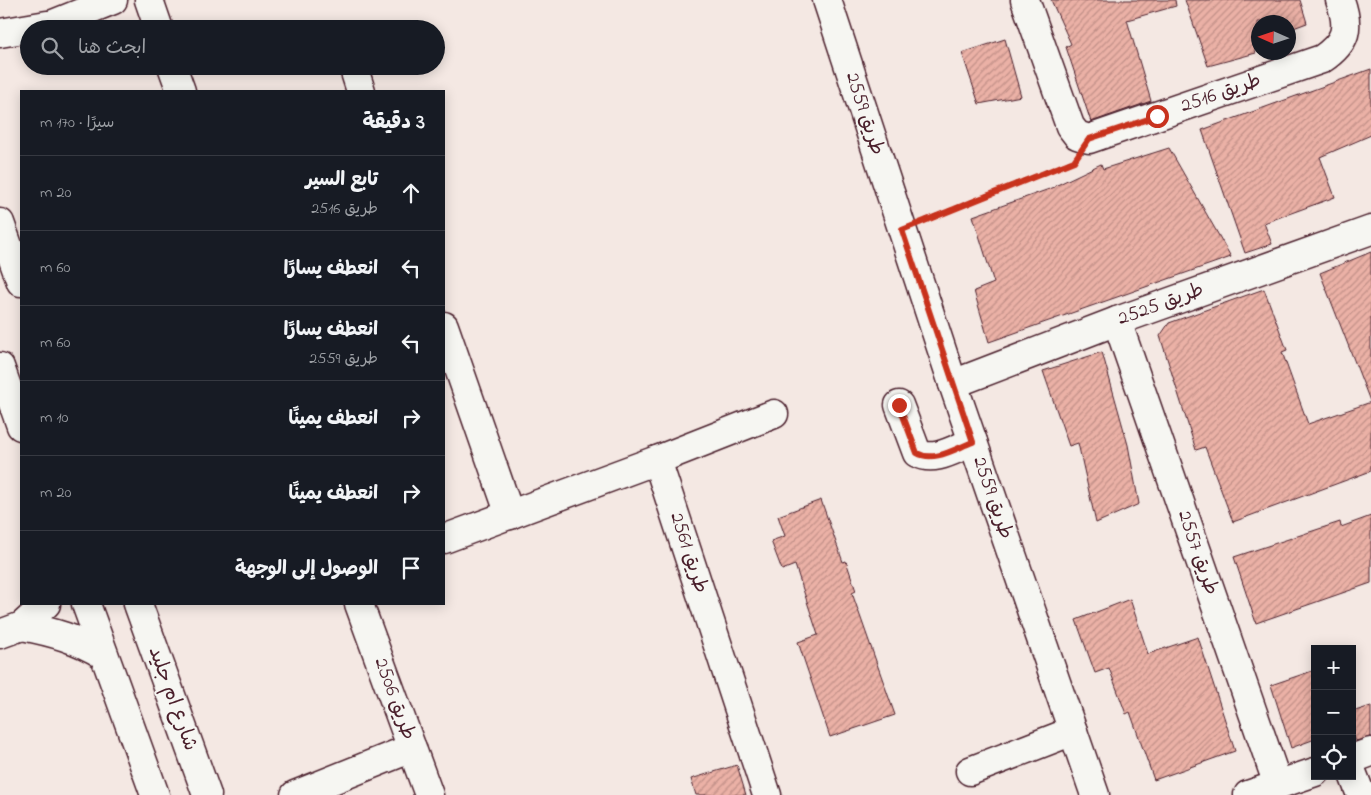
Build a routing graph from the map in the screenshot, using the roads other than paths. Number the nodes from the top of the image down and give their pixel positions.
1 (112, 0) edge
2 (149, 0) edge
3 (827, 0) edge
4 (1025, 0) edge
5 (1340, 0) edge
6 (51, 20) edge
7 (156, 20) edge
8 (20, 28) edge
9 (0, 33) edge
10 (20, 39) edge
11 (0, 52) edge
12 (175, 75) edge
13 (356, 75) edge
14 (181, 90) edge
15 (361, 90) edge
16 (0, 223) edge
17 (1371, 230) edge
18 (20, 279) edge
19 (1117, 320) junction
20 (445, 329) edge
21 (0, 368) edge
22 (953, 384) junction
23 (899, 405) dead end
24 (774, 414) dead end
25 (20, 423) edge
26 (973, 442) junction
27 (657, 460) junction
28 (510, 515) junction
29 (445, 539) edge
30 (45, 605) edge
31 (86, 605) edge
32 (138, 605) edge
33 (359, 605) edge
34 (11, 630) edge
35 (104, 655) junction
36 (1073, 732) junction
37 (412, 748) junction
38 (1371, 752) edge
39 (1356, 758) edge
40 (970, 771) dead end
41 (1311, 773) edge
42 (1355, 780) edge
43 (1278, 785) junction
44 (155, 795) edge
45 (207, 795) edge
46 (295, 795) edge
47 (429, 795) edge
48 (767, 795) edge
49 (1095, 795) edge
50 (1248, 795) edge
51 (1361, 795) edge

1 - 6 street
2 - 7 street
3 - 22 street, طريق 2559
4 - 5 street, طريق 2516
8 - 9 street
10 - 11 street
12 - 14 street
13 - 15 street
16 - 18 street
17 - 19 street, طريق 2525
19 - 22 street, طريق 2525
19 - 43 street, طريق 2557
20 - 28 street
21 - 25 street
22 - 26 street, طريق 2559
23 - 26 street
24 - 27 street
26 - 36 street, طريق 2559
27 - 28 street
27 - 48 street, طريق 2561
28 - 29 street
30 - 34 street
31 - 35 street
32 - 45 street, شارع ام جليد
33 - 37 street, طريق 2506
34 - 35 street
35 - 44 street
36 - 40 street
36 - 49 street, طريق 2559
37 - 46 street
37 - 47 street, طريق 2506
38 - 39 street
41 - 43 street
42 - 51 street
43 - 50 street

